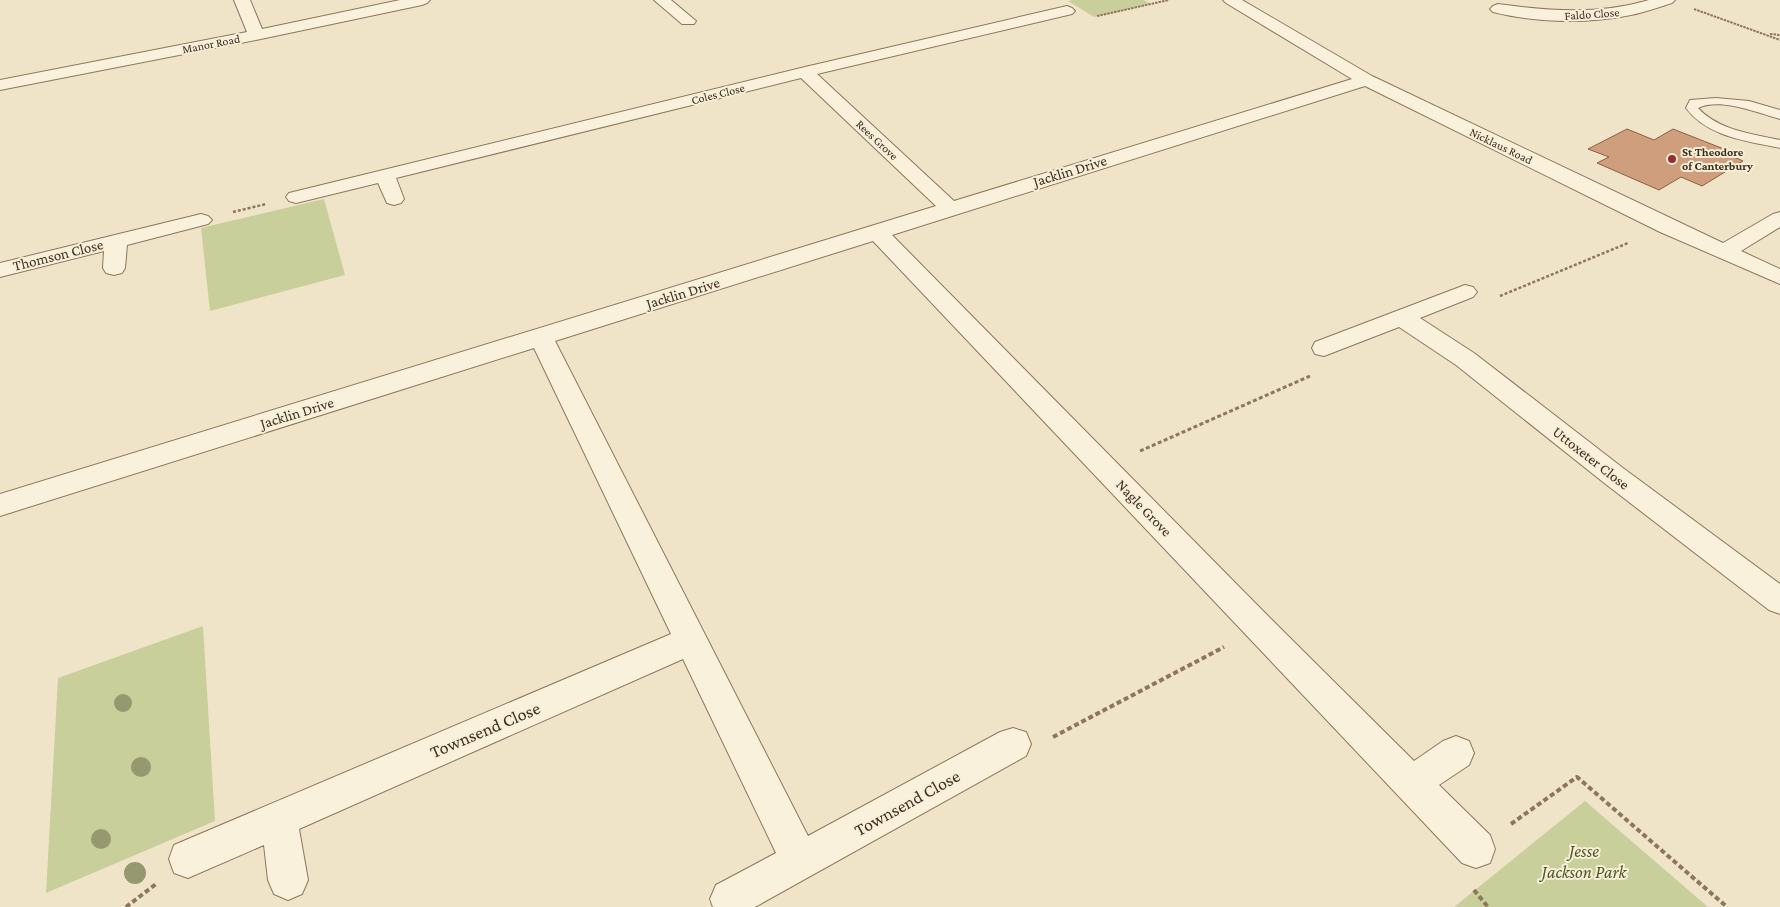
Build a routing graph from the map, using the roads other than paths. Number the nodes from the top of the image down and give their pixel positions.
1 (242, 0) edge
2 (422, 0) edge
3 (662, 0) edge
4 (1230, 0) edge
5 (1667, 0) edge
6 (1498, 9) dead end
7 (1061, 16) road end
8 (688, 21) dead end
9 (256, 35) junction
10 (805, 72) junction
11 (1366, 80) junction
12 (0, 85) edge
13 (1780, 115) edge
14 (1780, 144) edge
15 (385, 175) junction
16 (296, 197) road end
17 (394, 199) dead end
18 (950, 208) junction
19 (1780, 218) edge
20 (201, 220) road end
21 (877, 232) junction
22 (116, 241) junction
23 (1724, 252) junction
24 (114, 268) dead end
25 (0, 270) edge
26 (1780, 277) edge
27 (1465, 292) road end
28 (1401, 317) junction
29 (541, 337) junction
30 (1324, 348) road end
31 (0, 505) edge
32 (1780, 601) edge
33 (691, 640) junction
34 (1013, 744) road end
35 (1456, 753) dead end
36 (1412, 783) junction
37 (279, 819) junction
38 (1476, 849) road end
39 (188, 859) dead end
40 (800, 861) junction
41 (288, 880) dead end
42 (730, 899) dead end

1 - 9 street
2 - 9 street, Manor Road
3 - 8 street
4 - 11 street, Nicklaus Road
5 - 6 street, Faldo Close
7 - 10 street, Coles Close
9 - 12 street, Manor Road
10 - 15 street, Coles Close
10 - 18 street, Rees Grove
11 - 18 street, Jacklin Drive
11 - 23 street, Nicklaus Road
13 - 14 lane
15 - 16 street, Coles Close
15 - 17 street
18 - 21 street, Jacklin Drive
19 - 23 street
20 - 22 street, Thomson Close
21 - 29 street, Jacklin Drive
21 - 36 street, Nagle Grove
22 - 24 street, Thomson Close
22 - 25 street, Thomson Close
23 - 26 street, Nicklaus Road
27 - 28 street
28 - 30 street
28 - 32 street, Uttoxeter Close
29 - 31 street, Jacklin Drive
29 - 33 street
33 - 37 street, Townsend Close
33 - 40 street
34 - 40 street, Townsend Close
35 - 36 street
36 - 38 street, Nagle Grove
37 - 39 street, Townsend Close
37 - 41 street
40 - 42 street, Townsend Close

